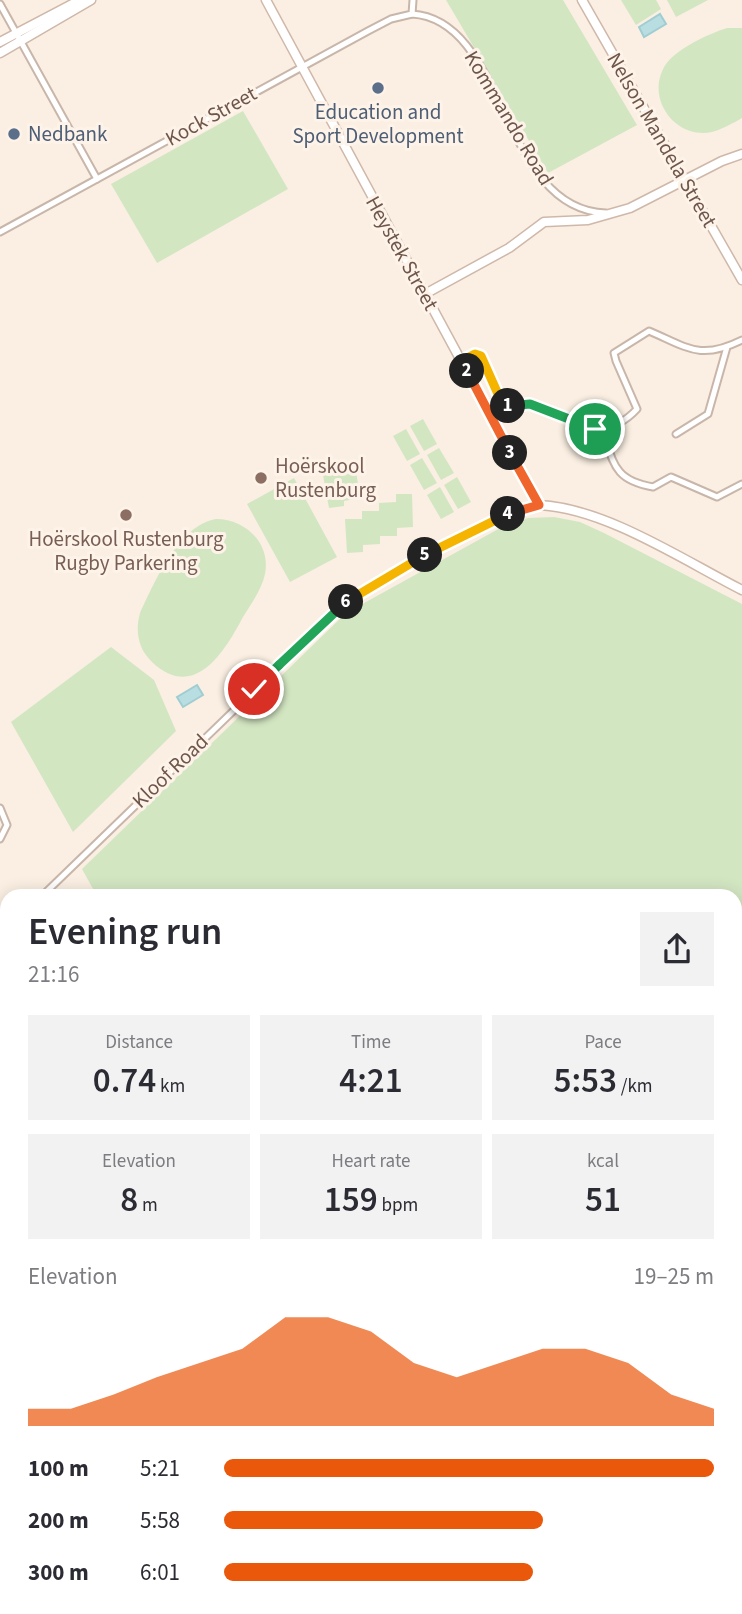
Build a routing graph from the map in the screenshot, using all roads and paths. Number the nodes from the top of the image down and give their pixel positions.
1 (80, 0) edge
2 (91, 0) edge
3 (266, 0) edge
4 (413, 0) edge
5 (582, 0) edge
6 (0, 4) edge
7 (412, 14) junction
8 (18, 37) junction
9 (0, 42) edge
10 (0, 52) edge
11 (300, 68) junction
12 (742, 154) edge
13 (97, 179) junction
14 (685, 180) junction
15 (612, 213) junction
16 (0, 232) edge
17 (742, 281) edge
18 (425, 294) junction
19 (742, 340) edge
20 (727, 346) junction
21 (461, 361) junction
22 (601, 429) junction
23 (676, 434) dead end
24 (742, 485) edge
25 (539, 505) junction
26 (742, 590) edge
27 (0, 808) edge
28 (0, 838) edge
29 (49, 889) edge

1 - 8 street
2 - 8 street
3 - 11 street, Heystek Street
4 - 7 street
5 - 14 street, Nelson Mandela Street
6 - 8 street
7 - 11 street, Kock Street
7 - 15 street, Kommando Road
8 - 9 street
8 - 10 street
8 - 13 street
11 - 13 street, Kock Street
11 - 18 street, Heystek Street
12 - 14 street
13 - 16 street, Kock Street
14 - 15 street
14 - 17 street, Nelson Mandela Street
15 - 18 street
18 - 21 street, Heystek Street
19 - 20 street
20 - 22 street
20 - 23 street
21 - 22 street
21 - 25 street, Heystek Street
22 - 24 street
25 - 26 street, Kloof Road
25 - 29 street, Kloof Road
27 - 28 street

